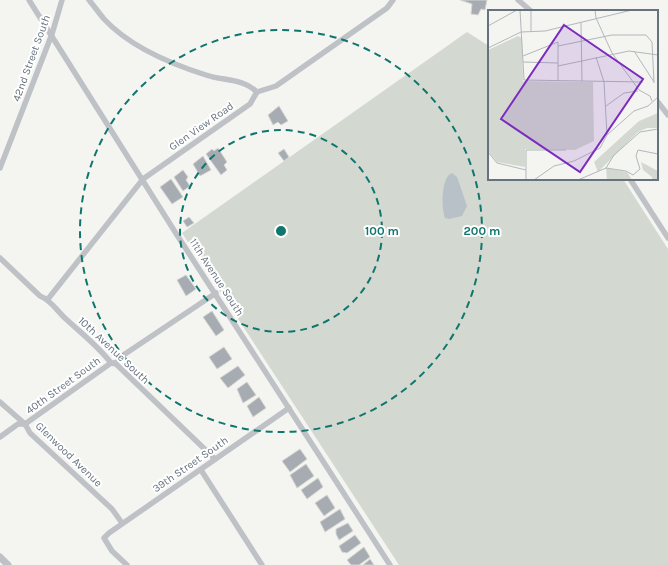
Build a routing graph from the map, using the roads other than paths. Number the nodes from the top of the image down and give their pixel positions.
1 (29, 0) edge
2 (62, 0) edge
3 (89, 0) edge
4 (393, 0) edge
5 (518, 0) edge
6 (530, 10) edge
7 (52, 34) junction
8 (257, 92) junction
9 (658, 102) edge
10 (668, 115) edge
11 (0, 168) edge
12 (143, 179) junction
13 (631, 180) edge
14 (668, 238) edge
15 (0, 258) edge
16 (216, 293) junction
17 (48, 299) junction
18 (111, 363) junction
19 (0, 402) edge
20 (290, 408) junction
21 (25, 424) junction
22 (0, 437) edge
23 (215, 459) junction
24 (201, 470) junction
25 (122, 523) junction
26 (0, 558) edge
27 (8, 565) edge
28 (127, 565) edge
29 (262, 565) edge
30 (390, 565) edge

1 - 7 street, 11th Avenue South
2 - 7 street, 42nd Street South
3 - 8 street
4 - 8 street
5 - 6 street
7 - 11 street, 42nd Street South
7 - 12 street, 11th Avenue South
8 - 12 street, Glen View Road
9 - 10 street
12 - 16 street, 11th Avenue South
12 - 17 street, Glen View Road
13 - 14 street
15 - 17 street, 10th Avenue South
16 - 18 street, 40th Street South
16 - 20 street, 11th Avenue South
17 - 18 street, 10th Avenue South
18 - 21 street, 40th Street South
18 - 23 street, 10th Avenue South
19 - 21 street, Glenwood Avenue
20 - 23 street, 39th Street South
20 - 30 street, 11th Avenue South
21 - 22 street, 40th Street South
21 - 25 street, Glenwood Avenue
23 - 24 street, 39th Street South
24 - 25 street, 39th Street South
24 - 29 street
25 - 28 street, 39th Street South
26 - 27 street

